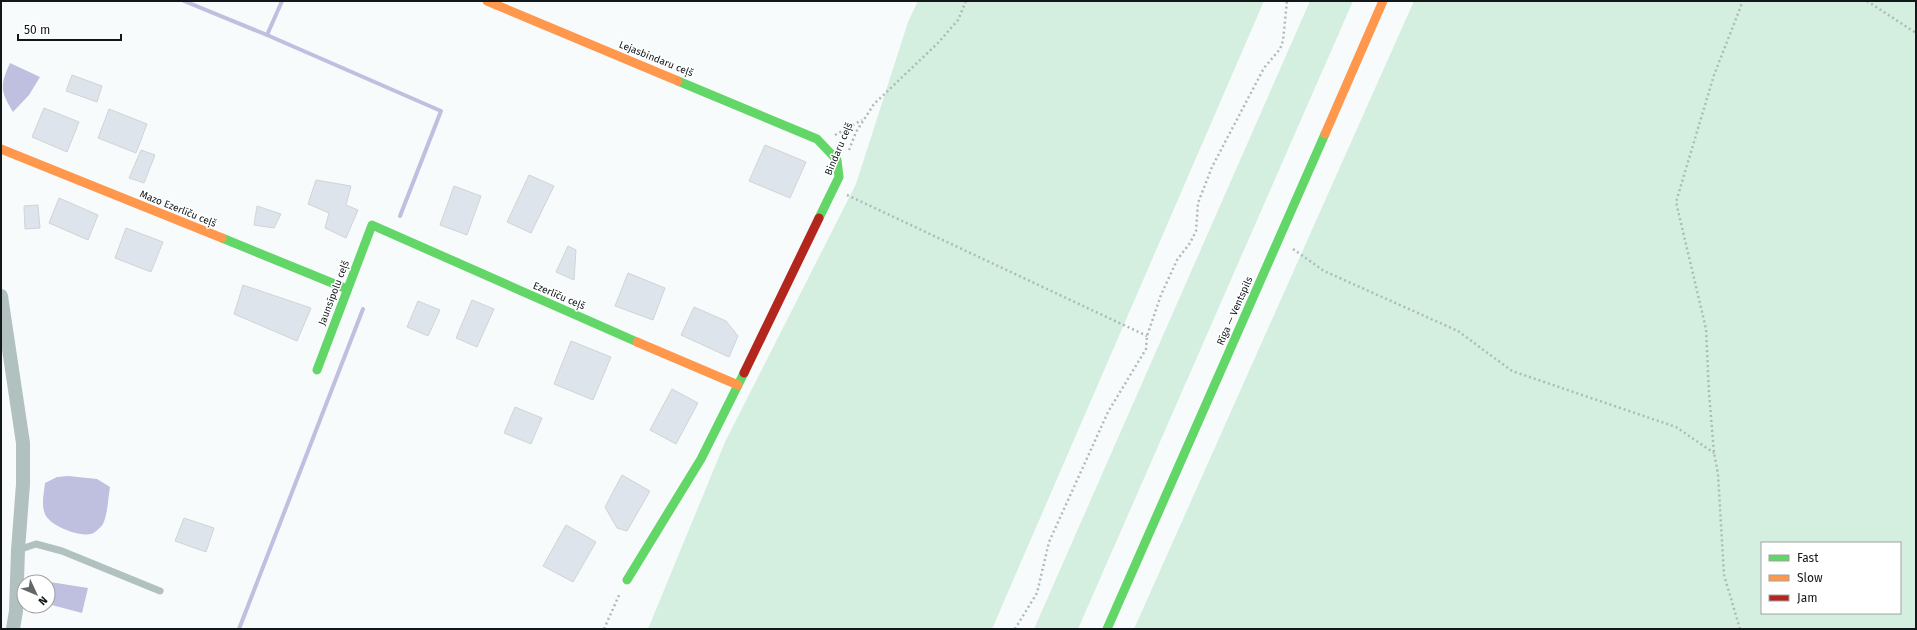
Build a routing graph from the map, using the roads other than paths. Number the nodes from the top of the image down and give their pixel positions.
1 (487, 1) edge
2 (1383, 1) edge
3 (1, 149) edge
4 (839, 177) joint
5 (372, 224) joint
6 (347, 289) junction
7 (1, 296) edge
8 (317, 370) dead end
9 (738, 385) junction
10 (18, 550) junction
11 (627, 580) road end
12 (160, 591) dead end
13 (13, 629) edge
14 (1107, 629) edge

1 - 4 main road, Lejasbindaru ceļš
2 - 14 main road, Rīga — Ventspils
3 - 6 main road, Mazo Ezerlīču ceļš
4 - 9 main road, Bindaru ceļš
5 - 6 main road, Jaunsīpolu ceļš
5 - 9 main road, Ezerlīču ceļš
6 - 8 main road, Jaunsīpolu ceļš
7 - 10 street
9 - 11 main road, Bindaru ceļš
10 - 12 lane
10 - 13 street

